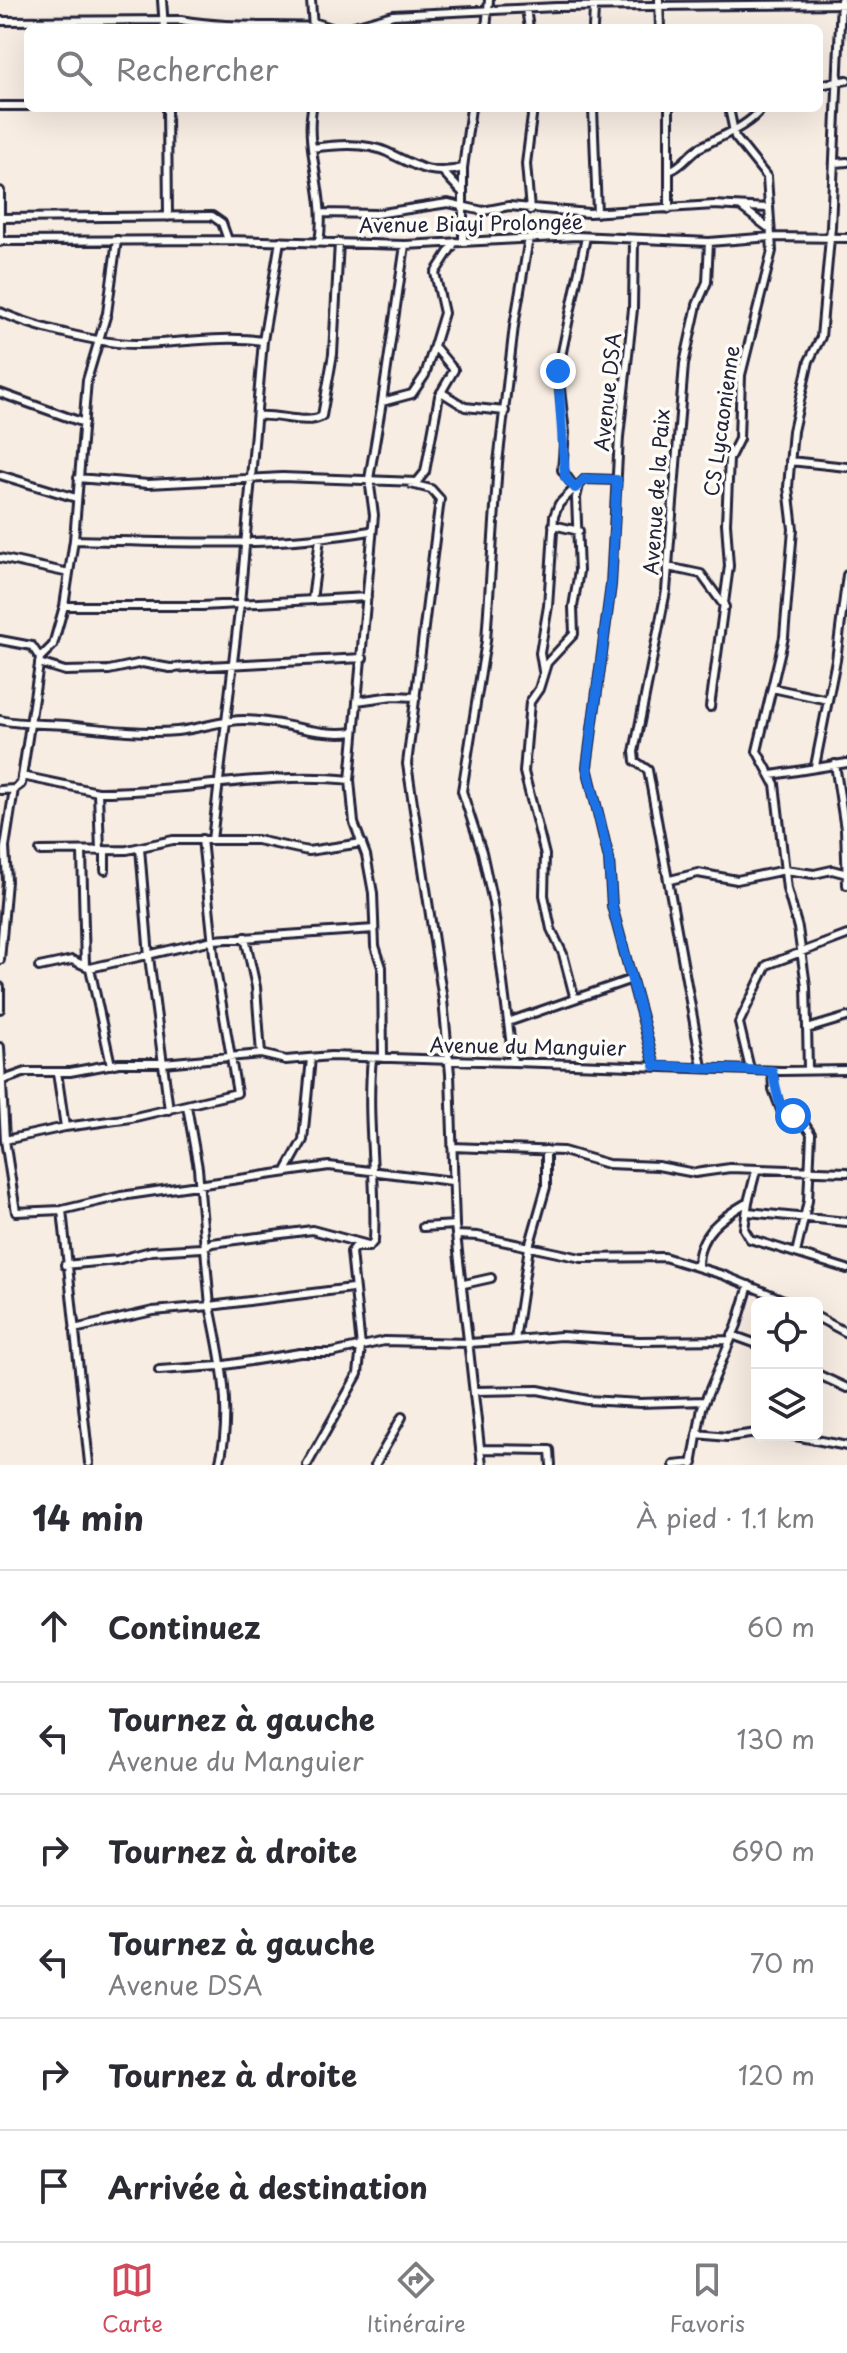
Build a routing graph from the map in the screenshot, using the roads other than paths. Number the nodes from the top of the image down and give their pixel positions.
1 (162, 0) edge
2 (311, 0) edge
3 (489, 0) edge
4 (659, 3) edge
5 (843, 3) edge
6 (526, 9) junction
7 (594, 9) junction
8 (489, 11) junction
9 (0, 21) edge
10 (164, 24) edge
11 (220, 24) edge
12 (267, 24) edge
13 (313, 24) edge
14 (361, 24) edge
15 (487, 24) edge
16 (528, 24) edge
17 (593, 24) edge
18 (660, 24) edge
19 (843, 81) edge
20 (823, 84) edge
21 (0, 106) edge
22 (24, 106) edge
23 (167, 112) edge
24 (312, 112) edge
25 (470, 112) edge
26 (532, 112) edge
27 (593, 112) edge
28 (669, 112) edge
29 (730, 112) edge
30 (757, 112) edge
31 (732, 131) junction
32 (312, 148) junction
33 (847, 162) edge
34 (835, 163) junction
35 (463, 168) junction
36 (669, 171) junction
37 (444, 173) junction
38 (0, 191) edge
39 (462, 192) junction
40 (464, 205) junction
41 (741, 207) junction
42 (768, 208) junction
43 (669, 209) junction
44 (530, 210) junction
45 (322, 213) junction
46 (597, 213) junction
47 (168, 217) junction
48 (1, 218) edge
49 (770, 233) junction
50 (586, 237) junction
51 (529, 238) junction
52 (829, 238) junction
53 (847, 238) edge
54 (117, 240) junction
55 (228, 240) junction
56 (634, 240) junction
57 (0, 241) edge
58 (280, 241) junction
59 (319, 242) junction
60 (339, 242) junction
61 (455, 242) junction
62 (463, 242) junction
63 (709, 242) junction
64 (405, 245) junction
65 (0, 312) edge
66 (99, 338) junction
67 (263, 341) junction
68 (434, 346) junction
69 (441, 392) junction
70 (0, 393) edge
71 (382, 402) junction
72 (505, 411) junction
73 (257, 416) junction
74 (84, 423) junction
75 (790, 461) junction
76 (847, 467) edge
77 (0, 475) edge
78 (78, 478) junction
79 (249, 479) junction
80 (369, 479) junction
81 (617, 480) junction
82 (411, 484) junction
83 (577, 487) junction
84 (76, 498) junction
85 (553, 525) junction
86 (370, 531) junction
87 (579, 531) junction
88 (320, 538) junction
89 (74, 540) junction
90 (245, 545) junction
91 (0, 558) edge
92 (668, 567) junction
93 (69, 573) junction
94 (847, 575) edge
95 (367, 597) junction
96 (312, 600) junction
97 (240, 603) junction
98 (64, 606) junction
99 (725, 607) junction
100 (0, 640) edge
101 (540, 653) junction
102 (555, 655) junction
103 (363, 658) junction
104 (40, 660) junction
105 (232, 667) junction
106 (543, 671) junction
107 (772, 688) junction
108 (416, 697) junction
109 (828, 700) junction
110 (357, 701) junction
111 (710, 707) dead end
112 (0, 720) edge
113 (227, 722) junction
114 (28, 726) junction
115 (353, 732) junction
116 (847, 763) edge
117 (835, 764) junction
118 (815, 766) junction
119 (772, 775) junction
120 (22, 776) junction
121 (350, 780) junction
122 (219, 781) junction
123 (14, 789) junction
124 (0, 790) edge
125 (98, 792) junction
126 (202, 839) junction
127 (212, 840) junction
128 (846, 840) edge
129 (362, 843) junction
130 (140, 848) junction
131 (40, 851) dead end
132 (102, 851) junction
133 (82, 852) junction
134 (3, 866) edge
135 (105, 870) dead end
136 (785, 870) junction
137 (847, 874) edge
138 (670, 880) junction
139 (847, 885) edge
140 (374, 929) junction
141 (847, 935) edge
142 (245, 937) junction
143 (213, 940) junction
144 (1, 950) edge
145 (801, 952) junction
146 (149, 957) junction
147 (0, 960) edge
148 (39, 967) dead end
149 (88, 967) junction
150 (632, 979) junction
151 (0, 987) edge
152 (574, 996) junction
153 (0, 1009) edge
154 (847, 1017) edge
155 (508, 1022) junction
156 (807, 1029) junction
157 (0, 1047) edge
158 (261, 1054) junction
159 (233, 1056) junction
160 (311, 1058) junction
161 (372, 1058) junction
162 (383, 1058) junction
163 (448, 1061) junction
164 (513, 1062) junction
165 (163, 1063) junction
166 (111, 1065) junction
167 (655, 1066) junction
168 (702, 1067) junction
169 (808, 1068) junction
170 (750, 1069) junction
171 (847, 1070) edge
172 (772, 1071) junction
173 (57, 1072) junction
174 (3, 1080) junction
175 (187, 1106) junction
176 (169, 1110) junction
177 (65, 1127) junction
178 (5, 1140) junction
179 (452, 1147) junction
180 (546, 1150) junction
181 (285, 1170) junction
182 (756, 1171) junction
183 (808, 1171) junction
184 (847, 1172) edge
185 (374, 1173) junction
186 (0, 1177) edge
187 (11, 1178) junction
188 (452, 1181) junction
189 (198, 1184) junction
190 (748, 1202) junction
191 (62, 1210) junction
192 (748, 1212) junction
193 (802, 1219) junction
194 (847, 1222) edge
195 (455, 1225) junction
196 (423, 1227) dead end
197 (457, 1235) junction
198 (371, 1246) junction
199 (206, 1247) junction
200 (529, 1247) junction
201 (796, 1253) junction
202 (65, 1265) junction
203 (698, 1267) junction
204 (847, 1269) edge
205 (491, 1278) dead end
206 (464, 1284) junction
207 (749, 1285) junction
208 (352, 1288) junction
209 (777, 1297) edge
210 (210, 1306) junction
211 (823, 1320) edge
212 (74, 1329) junction
213 (847, 1333) edge
214 (731, 1338) junction
215 (515, 1340) junction
216 (469, 1343) junction
217 (751, 1343) edge
218 (361, 1347) junction
219 (219, 1366) junction
220 (159, 1370) dead end
221 (823, 1377) edge
222 (847, 1388) edge
223 (475, 1391) junction
224 (704, 1401) junction
225 (402, 1417) dead end
226 (697, 1434) junction
227 (751, 1434) edge
228 (821, 1441) edge
229 (847, 1446) edge
230 (480, 1449) junction
231 (89, 1463) edge
232 (692, 1464) edge
233 (219, 1465) edge
234 (307, 1465) edge
235 (375, 1465) edge
236 (482, 1465) edge
237 (551, 1465) edge
238 (674, 1465) edge

1 - 10 street
2 - 13 street
3 - 8 street
4 - 5 street
4 - 7 street
4 - 18 street
5 - 19 street
6 - 7 street
6 - 8 street
6 - 16 street
7 - 17 street
8 - 14 street
8 - 15 street
9 - 10 street
11 - 12 street
19 - 20 street
19 - 34 street
21 - 22 street
23 - 47 street
24 - 32 street
25 - 35 street
26 - 44 street
27 - 46 street
28 - 36 street
29 - 31 street
30 - 31 street
31 - 36 street
31 - 42 street, CS Lycaonienne
32 - 37 street
32 - 45 street
33 - 34 street
34 - 52 street
35 - 37 street
35 - 39 street
36 - 43 street
37 - 39 street
38 - 48 street
39 - 40 street
40 - 44 street
40 - 45 street
40 - 62 street
41 - 42 street
41 - 43 street
41 - 49 street
42 - 49 street, CS Lycaonienne
43 - 46 street
44 - 46 street
45 - 59 street
47 - 48 street
47 - 55 street
48 - 57 street
49 - 52 street, Avenue Biayi Prolongée
49 - 63 street, Avenue Biayi Prolongée
49 - 99 street, CS Lycaonienne
50 - 51 street, Avenue Biayi Prolongée
50 - 56 street, Avenue Biayi Prolongée
50 - 83 street
51 - 62 street, Avenue Biayi Prolongée
51 - 72 street
52 - 53 street, Avenue Biayi Prolongée
52 - 75 street
54 - 55 street, Avenue Biayi Prolongée
54 - 57 street, Avenue Biayi Prolongée
54 - 66 street
55 - 58 street, Avenue Biayi Prolongée
56 - 63 street, Avenue Biayi Prolongée
56 - 81 street, Avenue DSA
58 - 59 street, Avenue Biayi Prolongée
58 - 67 street
59 - 60 street, Avenue Biayi Prolongée
60 - 64 street, Avenue Biayi Prolongée
60 - 73 street
61 - 62 street, Avenue Biayi Prolongée
61 - 64 street, Avenue Biayi Prolongée
61 - 68 street
63 - 92 street, Avenue de la Paix
64 - 71 street
65 - 66 street
66 - 67 street
66 - 74 street
67 - 73 street
68 - 69 street
68 - 71 street
69 - 72 street
69 - 82 street
70 - 74 street
71 - 80 street
72 - 155 street
73 - 79 street
74 - 78 street
75 - 76 street
75 - 107 street
77 - 84 street
78 - 79 street
78 - 84 street
79 - 80 street
79 - 90 street
80 - 82 street
80 - 86 street
81 - 83 street, Avenue DSA
81 - 150 street
82 - 108 street
83 - 85 street
83 - 87 street
84 - 89 street
85 - 87 street
85 - 101 street
86 - 88 street
86 - 95 street
87 - 102 street
88 - 90 street
88 - 96 street
89 - 90 street
89 - 93 street
90 - 97 street
91 - 93 street
92 - 99 street
92 - 138 street, Avenue de la Paix
93 - 98 street
94 - 109 street
95 - 96 street
95 - 103 street
96 - 97 street
97 - 98 street
97 - 105 street
98 - 104 street
99 - 111 street, CS Lycaonienne
100 - 104 street
101 - 102 street
101 - 106 street
102 - 106 street
103 - 105 street
103 - 110 street
104 - 105 street
104 - 114 street
105 - 113 street
106 - 152 street
107 - 109 street
107 - 119 street
108 - 110 street
108 - 163 street
109 - 118 street
110 - 115 street
112 - 114 street
113 - 114 street
113 - 115 street
113 - 122 street
114 - 120 street
115 - 121 street
116 - 117 street
117 - 118 street
117 - 128 street
118 - 119 street
119 - 136 street
120 - 123 street
120 - 125 street
121 - 122 street
121 - 129 street
122 - 125 street
122 - 127 street
123 - 124 street
123 - 134 street
125 - 132 street
126 - 127 street
126 - 130 street
126 - 143 street
127 - 129 street
128 - 137 street
129 - 140 street
130 - 132 street
130 - 146 street
131 - 133 street
132 - 133 street
132 - 135 street
133 - 149 street
134 - 144 street
136 - 137 street
136 - 138 street
136 - 145 street
137 - 139 street
138 - 168 street
140 - 142 street
140 - 162 street
141 - 145 street
142 - 143 street
142 - 158 street
143 - 146 street
143 - 159 street
144 - 147 street
145 - 156 street
145 - 170 street
146 - 149 street
146 - 165 street
148 - 149 street
149 - 166 street
150 - 152 street
150 - 167 street
151 - 153 street
152 - 155 street
154 - 156 street
155 - 164 street
156 - 169 street
157 - 174 street
158 - 159 street, Avenue du Manguier
158 - 160 street, Avenue du Manguier
159 - 165 street, Avenue du Manguier
159 - 175 street
160 - 161 street, Avenue du Manguier
160 - 181 street
161 - 162 street, Avenue du Manguier
161 - 185 street
162 - 163 street, Avenue du Manguier
163 - 164 street, Avenue du Manguier
163 - 179 street
164 - 167 street, Avenue du Manguier
165 - 166 street, Avenue du Manguier
165 - 176 street
166 - 173 street, Avenue du Manguier
167 - 168 street, Avenue du Manguier
168 - 170 street, Avenue du Manguier
169 - 171 street, Avenue du Manguier
169 - 172 street, Avenue du Manguier
170 - 172 street, Avenue du Manguier
172 - 183 street
173 - 174 street, Avenue du Manguier
173 - 177 street
174 - 178 street
175 - 176 street
175 - 189 street
176 - 177 street
177 - 178 street
178 - 187 street
179 - 180 street
179 - 188 street
180 - 182 street
180 - 200 street
181 - 185 street
181 - 189 street
182 - 183 street
182 - 190 street
183 - 184 street
183 - 193 street
185 - 188 street
185 - 198 street
186 - 187 street
187 - 191 street
188 - 195 street
189 - 191 street
189 - 199 street
190 - 192 street
190 - 203 street
191 - 202 street
192 - 193 street
192 - 201 street
193 - 194 street
193 - 201 street
195 - 196 street
195 - 197 street
197 - 200 street
197 - 206 street
198 - 199 street
198 - 208 street
199 - 202 street
199 - 210 street
200 - 203 street
200 - 215 street
201 - 204 street
202 - 212 street
203 - 207 street
205 - 206 street
206 - 216 street
207 - 209 street
207 - 214 street
208 - 210 street
208 - 218 street
210 - 212 street
210 - 219 street
211 - 213 street
212 - 231 street
214 - 215 street
214 - 217 street
214 - 224 street
215 - 216 street
216 - 218 street
216 - 223 street
218 - 219 street
218 - 234 street
219 - 220 street
219 - 233 street
221 - 222 street
223 - 224 street
223 - 230 street
224 - 226 street
225 - 235 street
226 - 227 street
226 - 232 street
228 - 229 street
230 - 236 street
230 - 237 street
232 - 238 street

